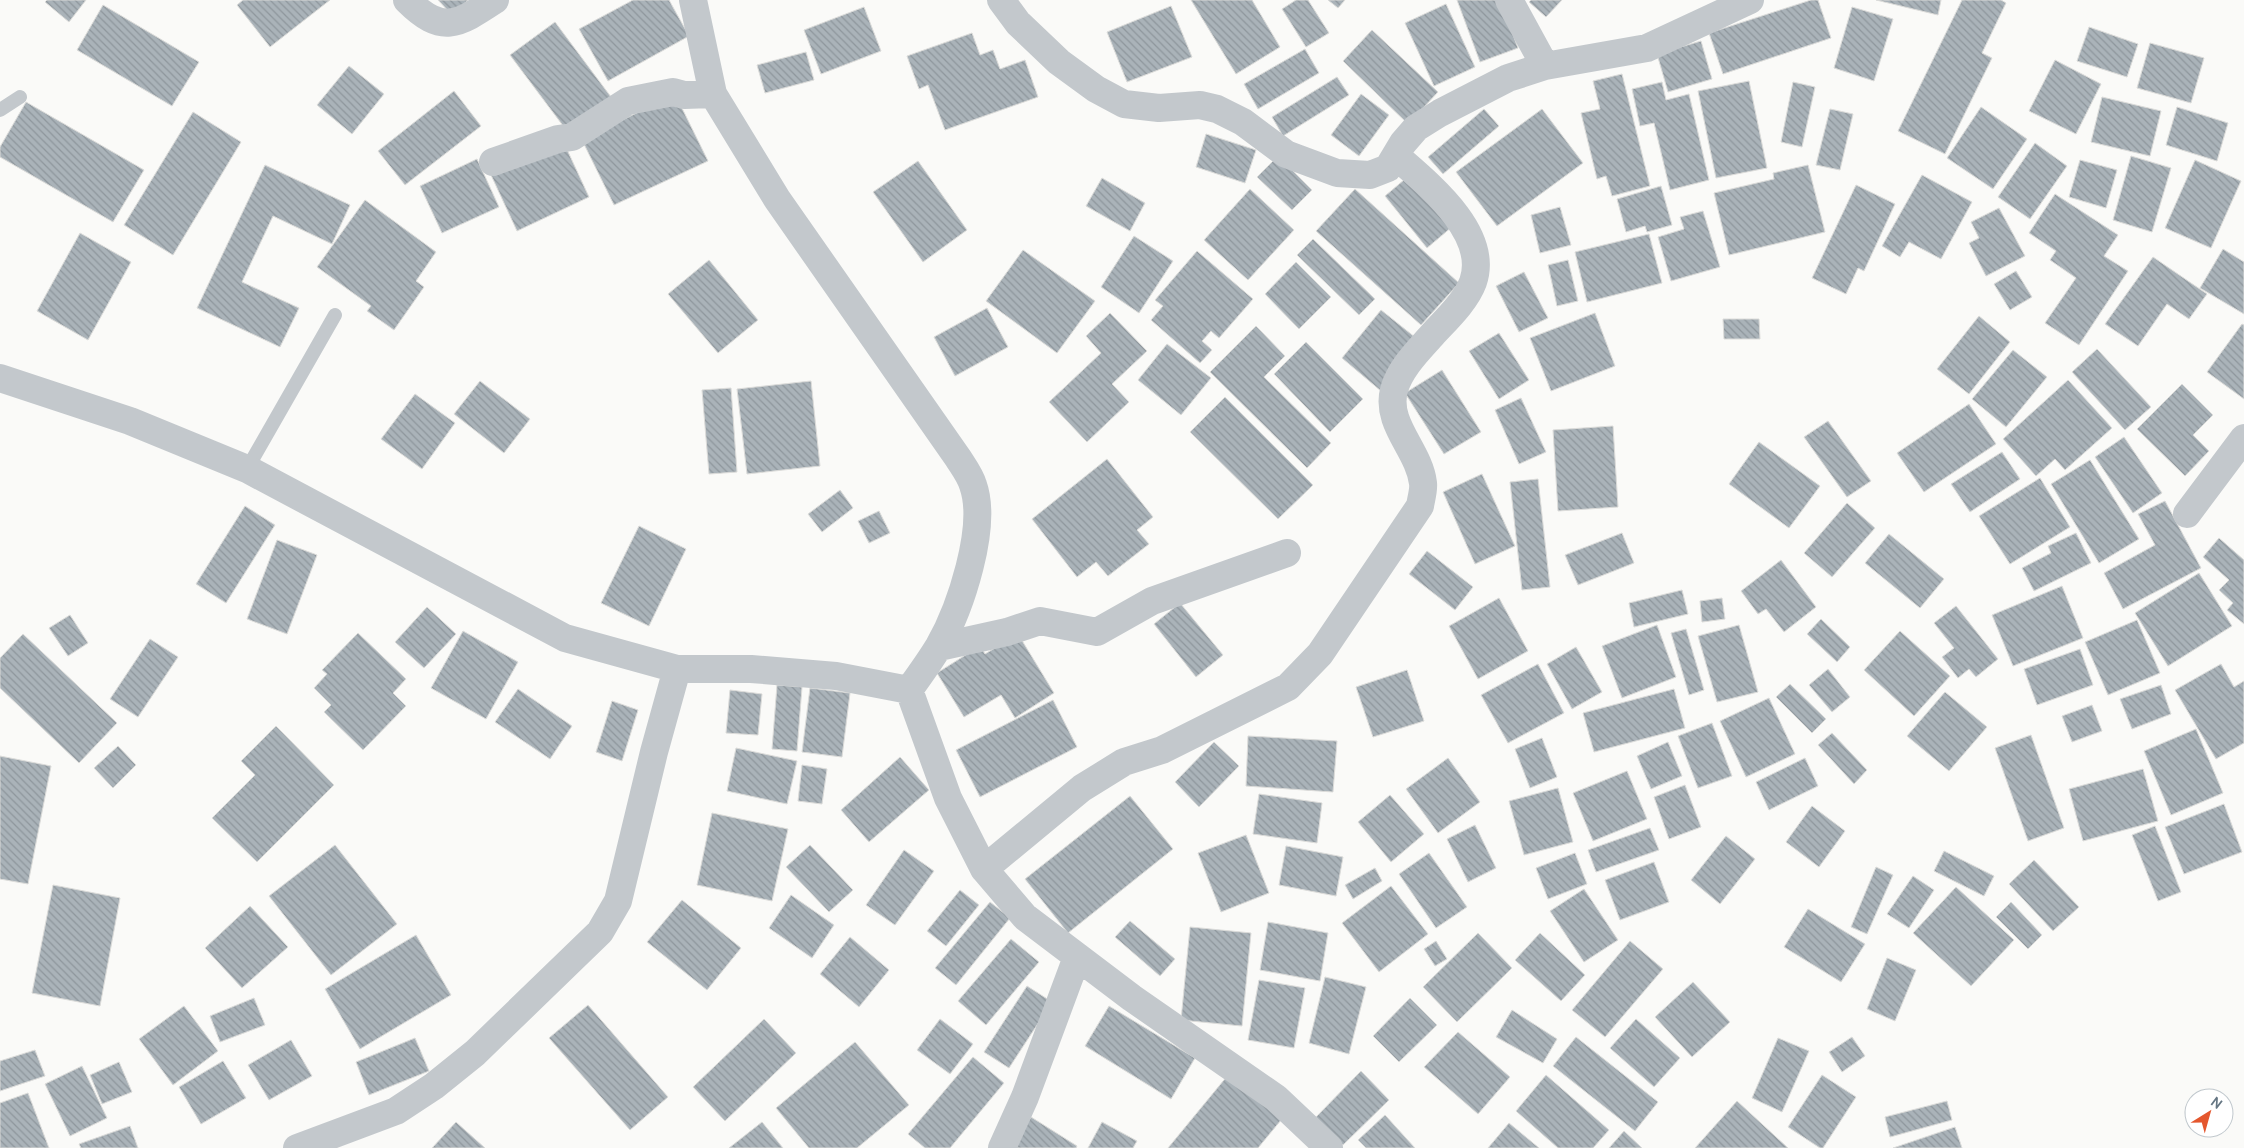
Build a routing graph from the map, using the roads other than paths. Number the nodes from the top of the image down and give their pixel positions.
1 (407, 0) edge
2 (495, 0) edge
3 (695, 0) edge
4 (1001, 0) edge
5 (1509, 0) edge
6 (1750, 0) edge
7 (1545, 66) junction
8 (713, 94) junction
9 (20, 97) dead end
10 (0, 110) edge
11 (1396, 156) junction
12 (493, 162) dead end
13 (335, 314) dead end
14 (0, 378) edge
15 (2244, 438) edge
16 (247, 470) junction
17 (2187, 514) dead end
18 (1287, 553) dead end
19 (939, 647) junction
20 (677, 669) junction
21 (909, 690) junction
22 (984, 869) junction
23 (1077, 957) junction
24 (297, 1148) edge
25 (1002, 1148) edge
26 (1329, 1148) edge

1 - 2 street
3 - 8 street
4 - 11 street
5 - 7 street
6 - 7 street
7 - 11 street
8 - 12 street
8 - 19 street
9 - 10 lane
11 - 22 street
13 - 16 lane
14 - 16 street
15 - 17 street
16 - 20 street
18 - 19 street
19 - 21 street
20 - 21 street
20 - 24 street
21 - 22 street
22 - 23 street
23 - 25 street
23 - 26 street

